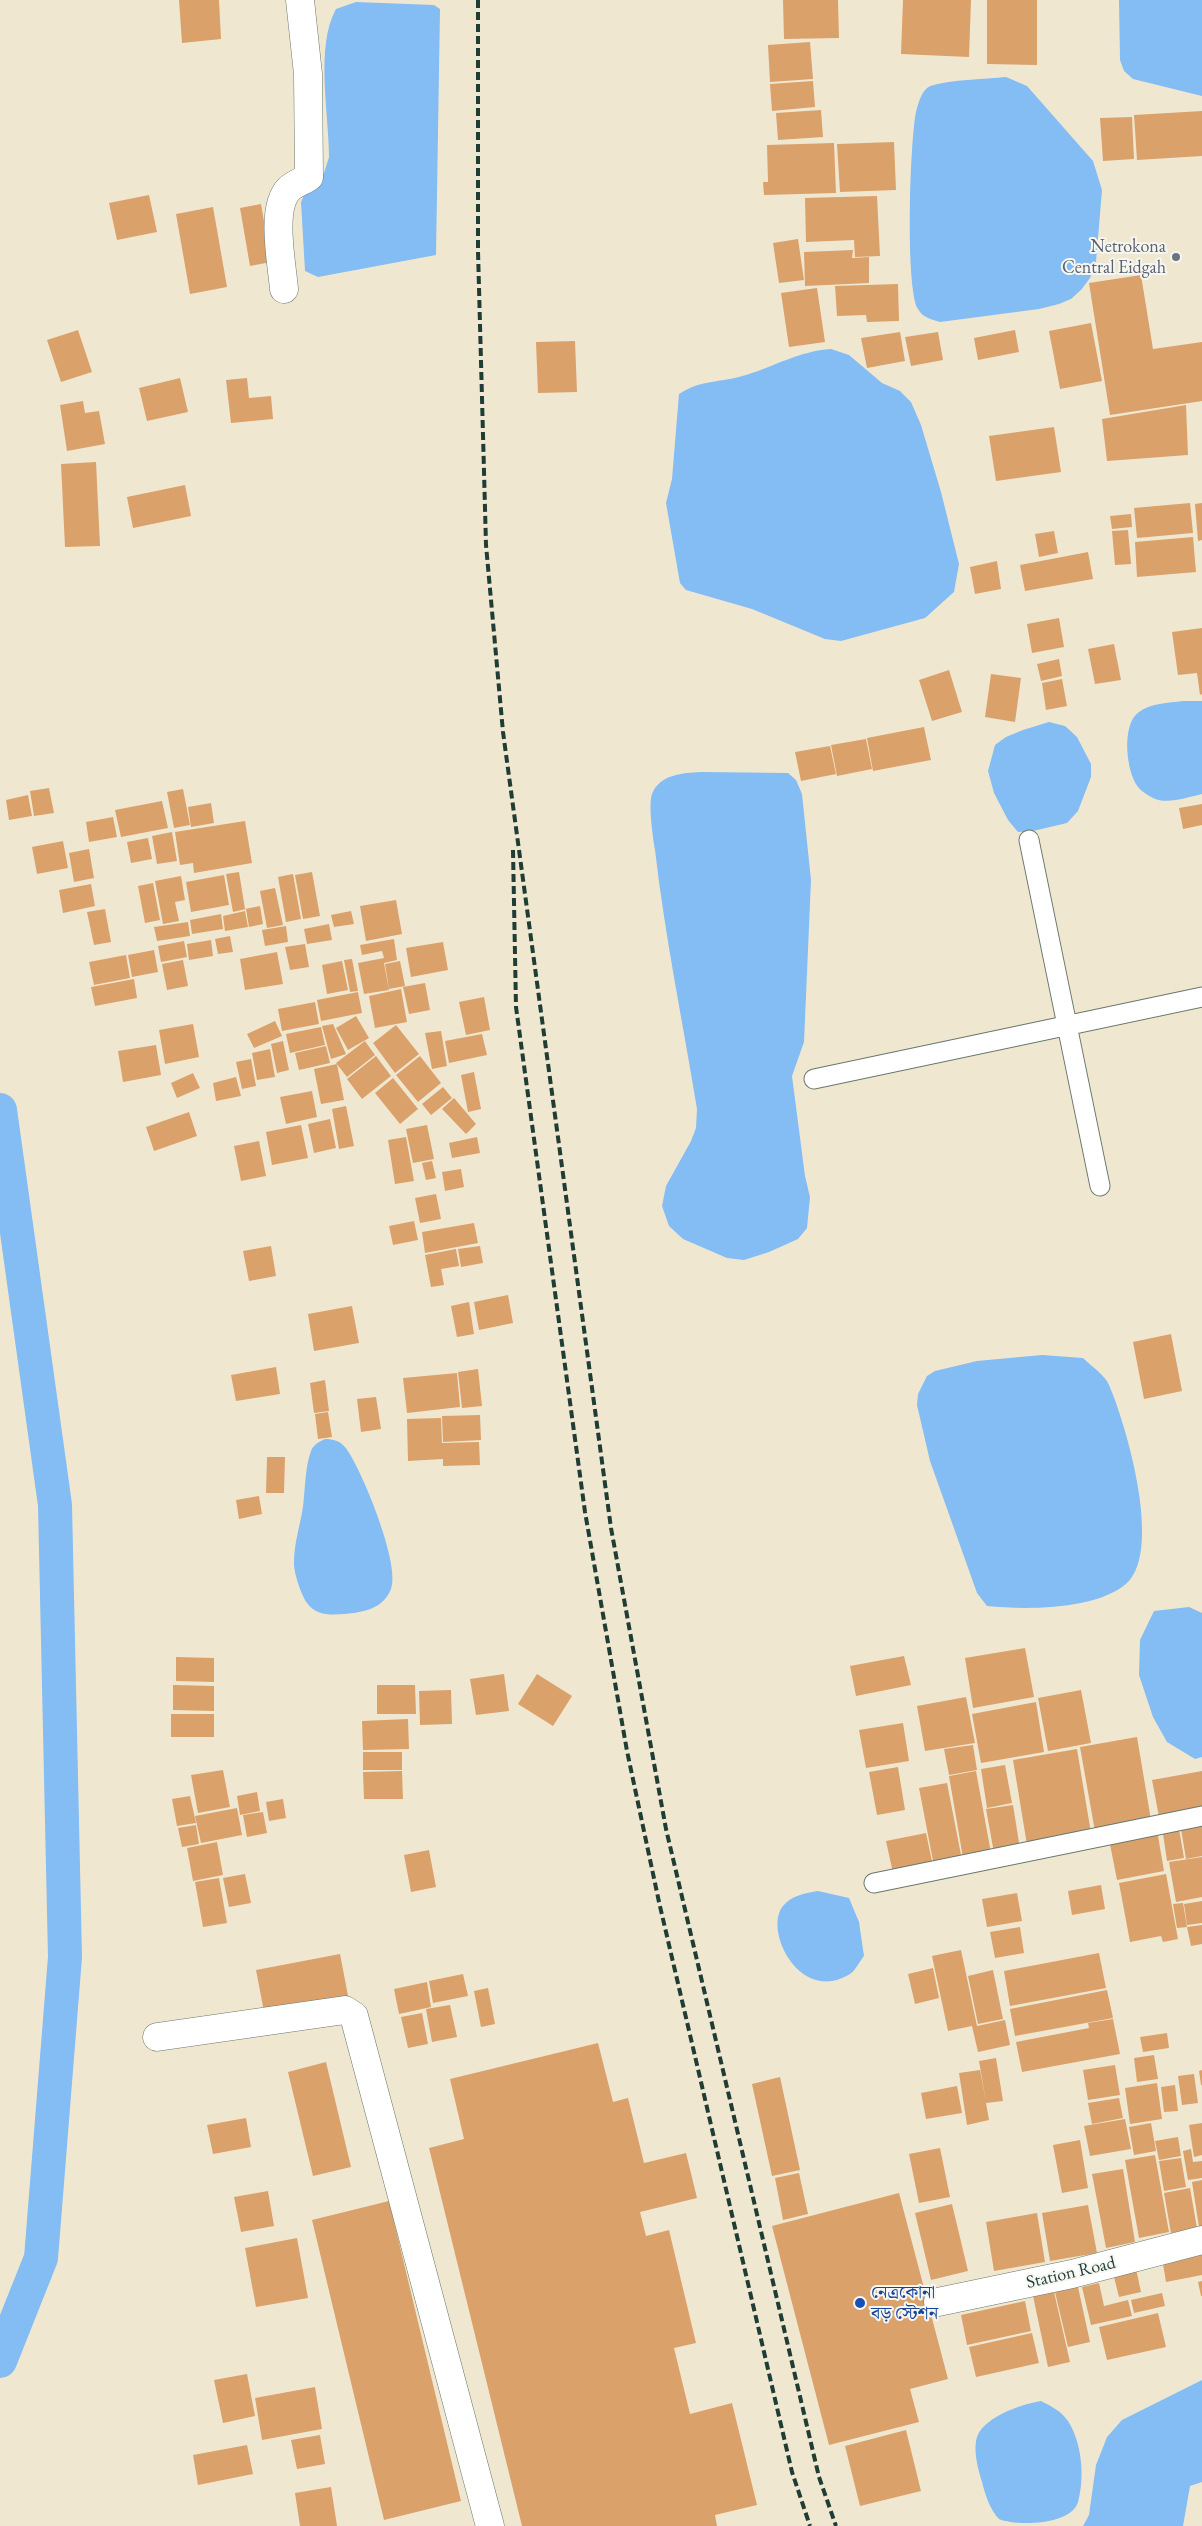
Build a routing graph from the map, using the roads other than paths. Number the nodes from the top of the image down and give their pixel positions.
1 (300, 0) edge
2 (284, 289) dead end
3 (1029, 840) dead end
4 (1202, 997) edge
5 (1067, 1024) junction
6 (814, 1080) dead end
7 (1100, 1186) dead end
8 (1202, 1816) edge
9 (874, 1883) dead end
10 (157, 2037) dead end
11 (1202, 2240) edge
12 (938, 2302) dead end
13 (490, 2526) edge

1 - 2 street
3 - 5 lane
4 - 5 lane
5 - 6 lane
5 - 7 lane
8 - 9 lane
10 - 13 street
11 - 12 street, Station Road

